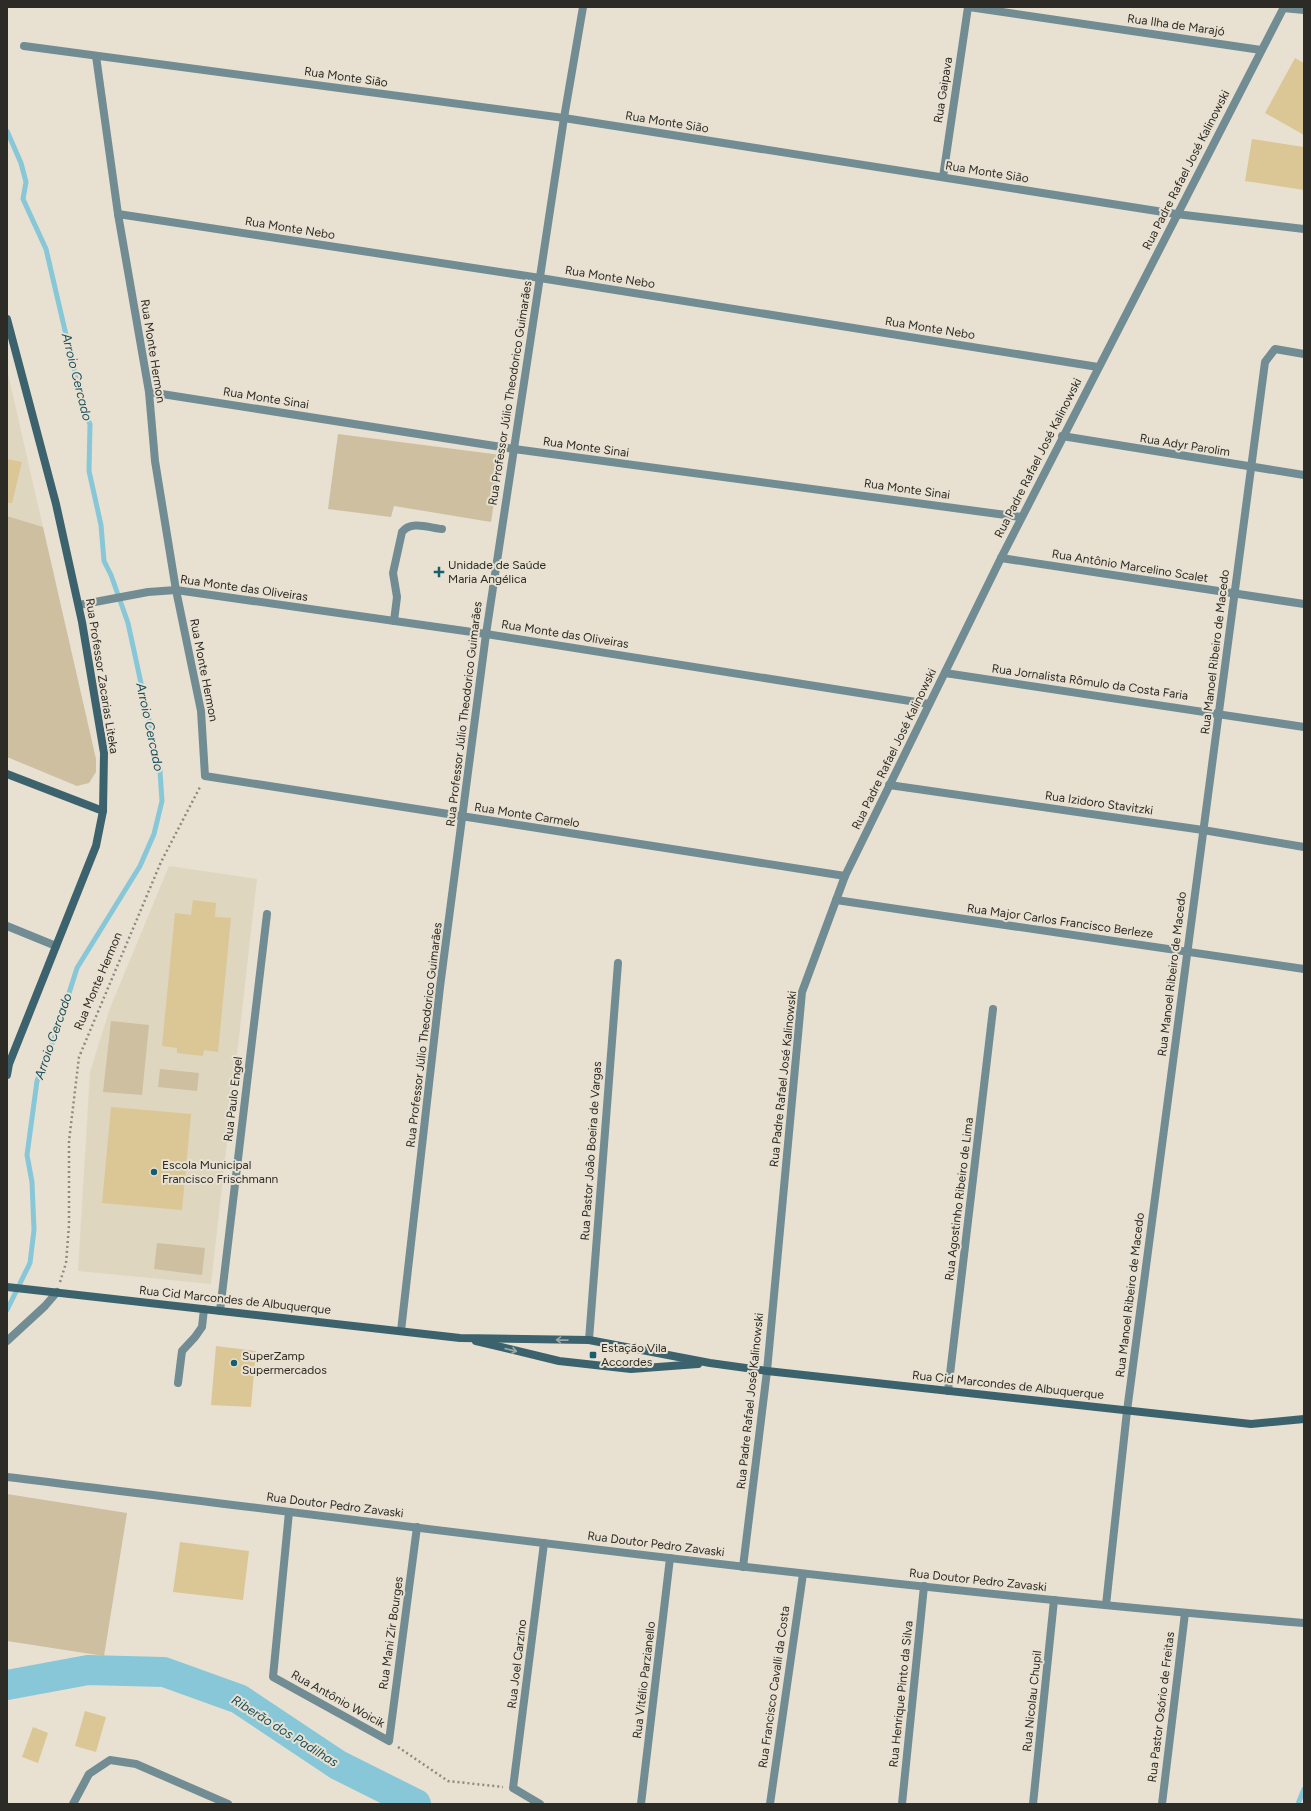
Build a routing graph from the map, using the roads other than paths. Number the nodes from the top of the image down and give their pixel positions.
1 (583, 7) edge
2 (968, 7) edge
3 (1284, 7) edge
4 (1304, 10) edge
5 (24, 46) dead end
6 (1261, 50) junction
7 (96, 56) junction
8 (564, 118) junction
9 (942, 177) junction
10 (118, 214) junction
11 (1176, 214) junction
12 (1304, 230) edge
13 (540, 278) junction
14 (7, 319) edge
15 (1304, 354) edge
16 (1098, 367) junction
17 (148, 392) junction
18 (1062, 436) junction
19 (514, 449) junction
20 (1251, 468) junction
21 (1304, 476) edge
22 (1021, 517) junction
23 (442, 529) dead end
24 (1001, 558) junction
25 (176, 590) junction
26 (1234, 594) junction
27 (1304, 604) edge
28 (79, 605) junction
29 (394, 621) junction
30 (486, 634) junction
31 (944, 673) junction
32 (929, 704) junction
33 (1219, 713) junction
34 (1304, 727) edge
35 (7, 774) edge
36 (206, 776) joint
37 (889, 785) junction
38 (103, 811) junction
39 (463, 818) junction
40 (1203, 830) junction
41 (1304, 846) edge
42 (845, 876) junction
43 (836, 900) junction
44 (267, 914) dead end
45 (7, 926) edge
46 (56, 946) junction
47 (1187, 952) junction
48 (618, 963) dead end
49 (1304, 969) edge
50 (993, 1009) dead end
51 (8, 1064) edge
52 (7, 1075) edge
53 (7, 1286) edge
54 (57, 1292) junction
55 (204, 1309) junction
56 (220, 1311) junction
57 (401, 1331) junction
58 (460, 1338) junction
59 (589, 1340) junction
60 (7, 1341) edge
61 (710, 1363) junction
62 (767, 1371) junction
63 (178, 1383) dead end
64 (948, 1391) junction
65 (1127, 1410) junction
66 (1304, 1419) edge
67 (7, 1477) edge
68 (289, 1512) junction
69 (417, 1527) junction
70 (544, 1543) junction
71 (670, 1558) junction
72 (743, 1567) junction
73 (803, 1574) junction
74 (924, 1586) junction
75 (1054, 1600) junction
76 (1106, 1605) junction
77 (1185, 1613) junction
78 (1304, 1623) edge
79 (389, 1741) joint
80 (74, 1804) edge
81 (228, 1804) edge
82 (540, 1804) edge
83 (641, 1804) edge
84 (770, 1804) edge
85 (902, 1804) edge
86 (1032, 1804) edge
87 (1162, 1804) edge

1 - 8 street, Rua Professor Júlio Theodorico Guimarães
2 - 6 street, Rua Ilha de Marajó
2 - 9 street, Rua Gaipava
3 - 4 street
3 - 6 street, Rua Padre Rafael José Kalinowski
5 - 7 street, Rua Monte Sião
6 - 11 street, Rua Padre Rafael José Kalinowski
7 - 8 street, Rua Monte Sião
7 - 10 street, Rua Monte Hermon
8 - 9 street, Rua Monte Sião
8 - 13 street, Rua Professor Júlio Theodorico Guimarães
9 - 11 street, Rua Monte Sião
10 - 13 street, Rua Monte Nebo
10 - 17 street, Rua Monte Hermon
11 - 12 street, Rua Monte Sião
11 - 16 street, Rua Padre Rafael José Kalinowski
13 - 16 street, Rua Monte Nebo
13 - 19 street, Rua Professor Júlio Theodorico Guimarães
14 - 28 street, Rua Professor Zacarias Liteka
15 - 20 street, Rua Manoel Ribeiro de Macedo
16 - 18 street, Rua Padre Rafael José Kalinowski
17 - 19 street, Rua Monte Sinai
17 - 25 street, Rua Monte Hermon
18 - 20 street, Rua Adyr Parolim
18 - 22 street, Rua Padre Rafael José Kalinowski
19 - 22 street, Rua Monte Sinai
19 - 30 street, Rua Professor Júlio Theodorico Guimarães
20 - 21 street, Rua Adyr Parolim
20 - 26 street, Rua Manoel Ribeiro de Macedo
22 - 24 street, Rua Padre Rafael José Kalinowski
23 - 29 street
24 - 26 street, Rua Antônio Marcelino Scalet
24 - 31 street, Rua Padre Rafael José Kalinowski
25 - 28 street, Rua Monte das Oliveiras
25 - 29 street, Rua Monte das Oliveiras
25 - 36 street, Rua Monte Hermon
26 - 27 street, Rua Antônio Marcelino Scalet
26 - 33 street, Rua Manoel Ribeiro de Macedo
28 - 38 street, Rua Professor Zacarias Liteka
29 - 30 street, Rua Monte das Oliveiras
30 - 32 street, Rua Monte das Oliveiras
30 - 39 street, Rua Professor Júlio Theodorico Guimarães
31 - 32 street, Rua Padre Rafael José Kalinowski
31 - 33 street, Rua Jornalista Rômulo da Costa Faria
32 - 37 street, Rua Padre Rafael José Kalinowski
33 - 34 street, Rua Jornalista Rômulo da Costa Faria
33 - 40 street, Rua Manoel Ribeiro de Macedo
35 - 38 street
36 - 39 street, Rua Monte Carmelo
37 - 40 street, Rua Izidoro Stavitzki
37 - 42 street, Rua Padre Rafael José Kalinowski
38 - 46 street, Rua Professor Zacarias Liteka
39 - 42 street, Rua Monte Carmelo
39 - 57 street, Rua Professor Júlio Theodorico Guimarães
40 - 41 street, Rua Izidoro Stavitzki
40 - 47 street, Rua Manoel Ribeiro de Macedo
42 - 43 street, Rua Padre Rafael José Kalinowski
43 - 47 street, Rua Major Carlos Francisco Berleze
43 - 62 street, Rua Padre Rafael José Kalinowski
44 - 56 street, Rua Paulo Engel
45 - 46 street
46 - 51 street, Rua Professor Zacarias Liteka
47 - 49 street, Rua Major Carlos Francisco Berleze
47 - 65 street, Rua Manoel Ribeiro de Macedo
48 - 59 street, Rua Pastor João Boeira de Vargas
50 - 64 street, Rua Agostinho Ribeiro de Lima
51 - 52 street, Rua Professor Zacarias Liteka
53 - 54 street, Rua Cid Marcondes de Albuquerque
54 - 55 street, Rua Cid Marcondes de Albuquerque
54 - 60 street
55 - 56 street, Rua Cid Marcondes de Albuquerque
55 - 63 street
56 - 57 street, Rua Cid Marcondes de Albuquerque
57 - 58 street, Rua Cid Marcondes de Albuquerque
59 -> 58 street, Rua Cid Marcondes de Albuquerque
58 -> 61 street, Rua Cid Marcondes de Albuquerque
59 - 61 street, Rua Cid Marcondes de Albuquerque
61 - 62 street, Rua Cid Marcondes de Albuquerque
62 - 64 street, Rua Cid Marcondes de Albuquerque
62 - 72 street, Rua Padre Rafael José Kalinowski
64 - 65 street, Rua Cid Marcondes de Albuquerque
65 - 66 street, Rua Cid Marcondes de Albuquerque
65 - 76 street, Rua Manoel Ribeiro de Macedo
67 - 68 street, Rua Doutor Pedro Zavaski
68 - 69 street, Rua Doutor Pedro Zavaski
68 - 79 street, Rua Antônio Woicik
69 - 70 street, Rua Doutor Pedro Zavaski
69 - 79 street, Rua Mani Zir Bourges
70 - 71 street, Rua Doutor Pedro Zavaski
70 - 82 street, Rua Joel Carzino
71 - 72 street, Rua Doutor Pedro Zavaski
71 - 83 street, Rua Vitélio Parzianello
72 - 73 street, Rua Doutor Pedro Zavaski
73 - 74 street, Rua Doutor Pedro Zavaski
73 - 84 street, Rua Francisco Cavalli da Costa
74 - 75 street, Rua Doutor Pedro Zavaski
74 - 85 street, Rua Henrique Pinto da Silva
75 - 76 street, Rua Doutor Pedro Zavaski
75 - 86 street, Rua Nicolau Chupil
76 - 77 street, Rua Doutor Pedro Zavaski
77 - 78 street, Rua Doutor Pedro Zavaski
77 - 87 street, Rua Pastor Osório de Freitas
80 - 81 street

